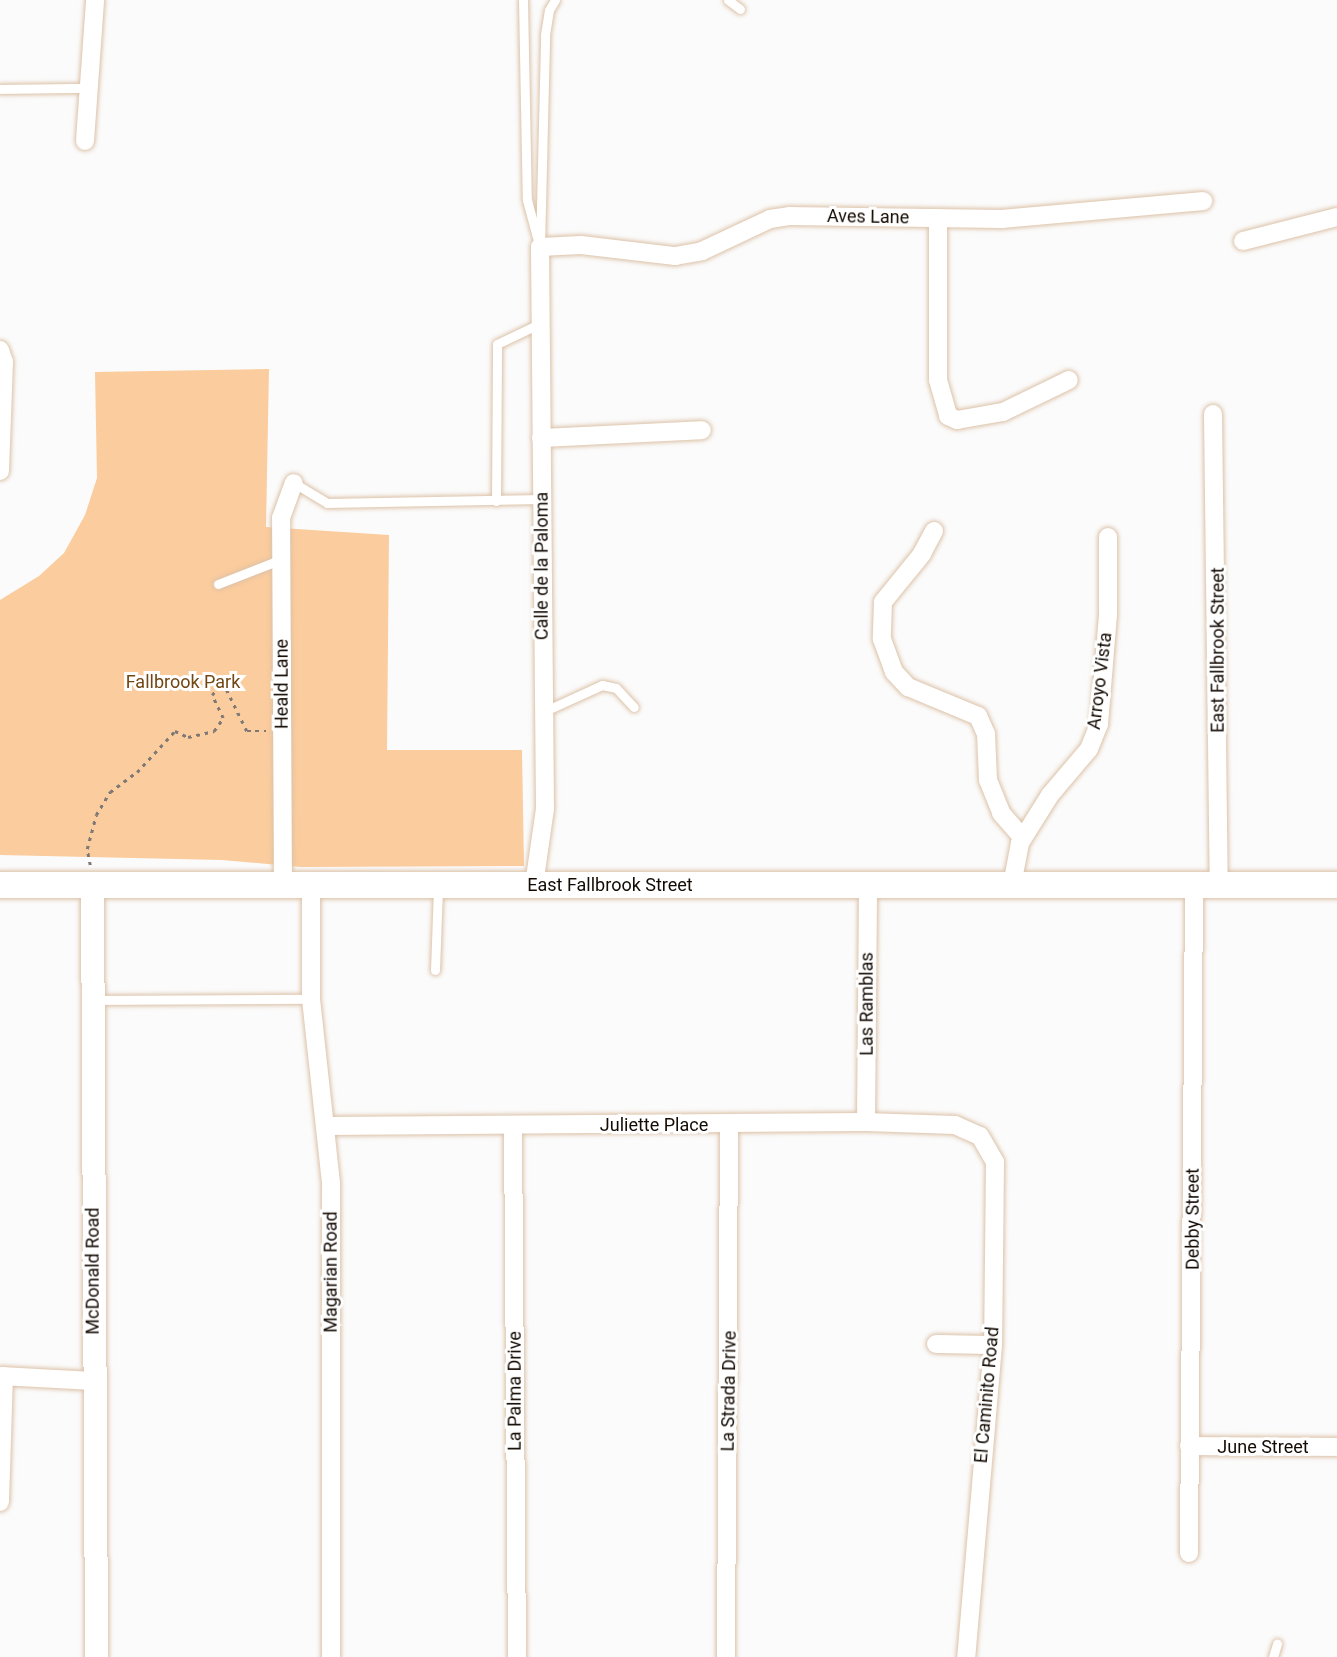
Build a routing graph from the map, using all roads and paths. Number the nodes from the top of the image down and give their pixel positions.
1 (94, 0) edge
2 (523, 0) edge
3 (555, 0) edge
4 (728, 0) edge
5 (740, 9) dead end
6 (88, 88) junction
7 (0, 89) edge
8 (85, 142) dead end
9 (1203, 201) dead end
10 (1337, 217) edge
11 (938, 218) junction
12 (1243, 241) dead end
13 (540, 247) junction
14 (539, 324) junction
15 (0, 350) edge
16 (1069, 380) dead end
17 (1213, 414) dead end
18 (702, 430) dead end
19 (541, 438) junction
20 (0, 471) edge
21 (294, 483) joint
22 (541, 499) junction
23 (496, 500) junction
24 (934, 530) dead end
25 (1108, 537) dead end
26 (282, 559) junction
27 (218, 584) dead end
28 (634, 707) dead end
29 (543, 712) junction
30 (282, 730) junction
31 (1023, 838) junction
32 (0, 885) edge
33 (534, 885) junction
34 (1012, 885) junction
35 (1207, 885) junction
36 (1337, 885) edge
37 (92, 886) junction
38 (438, 886) junction
39 (868, 886) junction
40 (283, 888) junction
41 (311, 888) junction
42 (435, 970) dead end
43 (311, 999) junction
44 (92, 1000) junction
45 (866, 1122) junction
46 (513, 1125) junction
47 (729, 1125) junction
48 (325, 1126) junction
49 (980, 1136) joint
50 (936, 1344) dead end
51 (993, 1345) junction
52 (2, 1376) edge
53 (94, 1381) junction
54 (1189, 1446) junction
55 (1337, 1447) edge
56 (0, 1502) edge
57 (1189, 1553) dead end
58 (1277, 1644) dead end
59 (96, 1657) edge
60 (331, 1657) edge
61 (517, 1657) edge
62 (726, 1657) edge
63 (966, 1657) edge
64 (1273, 1657) edge

1 - 6 street
2 - 13 lane
3 - 13 lane
4 - 5 lane
6 - 7 lane
6 - 8 street
9 - 11 street, Aves Lane
10 - 12 street
11 - 13 street, Aves Lane
11 - 16 street
13 - 14 street, Calle de la Paloma
14 - 19 street, Calle de la Paloma
14 - 23 lane
15 - 20 street
17 - 35 street, East Fallbrook Street
18 - 19 street
19 - 22 street, Calle de la Paloma
21 - 23 lane
21 - 26 street, Heald Lane
22 - 23 lane
22 - 29 street, Calle de la Paloma
24 - 31 street
25 - 31 street, Arroyo Vista
26 - 27 lane
26 - 30 street, Heald Lane
28 - 29 lane
29 - 33 street, Calle de la Paloma
30 - 37 path
30 - 40 street, Heald Lane
31 - 34 street, Arroyo Vista
32 - 37 main road, East Fallbrook Street
33 - 38 main road, East Fallbrook Street
33 - 39 main road, East Fallbrook Street
34 - 35 main road, East Fallbrook Street
34 - 39 main road, East Fallbrook Street
35 - 36 main road, East Fallbrook Street
35 - 54 street, Debby Street
37 - 40 main road, East Fallbrook Street
37 - 44 street, McDonald Road
38 - 41 main road, East Fallbrook Street
38 - 42 lane
39 - 45 street, Las Ramblas
40 - 41 main road, East Fallbrook Street
41 - 43 street, Magarian Road
43 - 44 lane
43 - 48 street, Magarian Road
44 - 53 street, McDonald Road
45 - 47 street, Juliette Place
45 - 49 street, Juliette Place
46 - 47 street, Juliette Place
46 - 48 street, Juliette Place
46 - 61 street, La Palma Drive
47 - 62 street, La Strada Drive
48 - 60 street, Magarian Road
49 - 51 street, El Caminito Road
50 - 51 street
51 - 63 street, El Caminito Road
52 - 53 street
52 - 56 street
53 - 59 street, McDonald Road
54 - 55 street, June Street
54 - 57 street, Debby Street
58 - 64 lane

